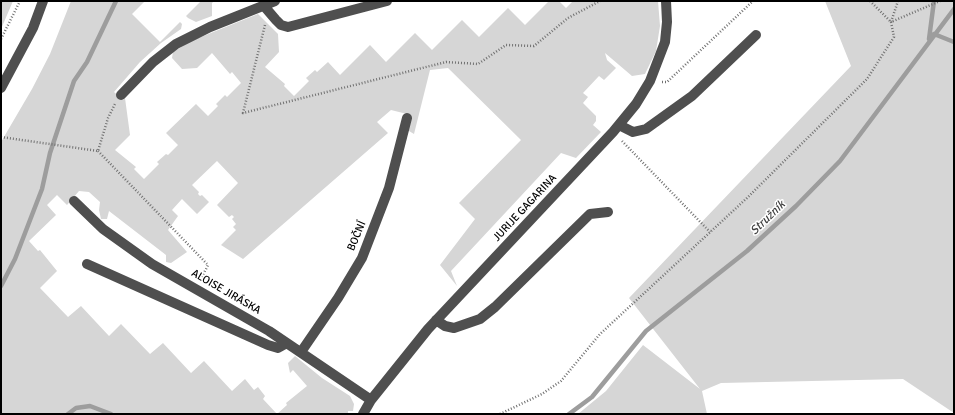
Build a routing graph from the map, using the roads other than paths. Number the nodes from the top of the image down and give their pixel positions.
1 (43, 1) edge
2 (275, 1) edge
3 (387, 1) edge
4 (666, 1) edge
5 (263, 6) junction
6 (756, 35) dead end
7 (1, 88) edge
8 (121, 95) road end
9 (407, 118) dead end
10 (616, 129) junction
11 (74, 201) dead end
12 (608, 212) dead end
13 (87, 264) dead end
14 (436, 320) junction
15 (288, 343) junction
16 (301, 352) junction
17 (371, 400) junction
18 (363, 414) edge

1 - 7 street
2 - 5 street
3 - 5 street
4 - 10 street, JURIJE GAGARINA
5 - 8 street
6 - 10 street
9 - 16 street, BOČNÍ
10 - 14 street, JURIJE GAGARINA
11 - 15 street, ALOISE JIRÁSKA
12 - 14 street
13 - 15 street
14 - 17 street, JURIJE GAGARINA
15 - 16 street, ALOISE JIRÁSKA
16 - 17 street, ALOISE JIRÁSKA
17 - 18 street, JURIJE GAGARINA

